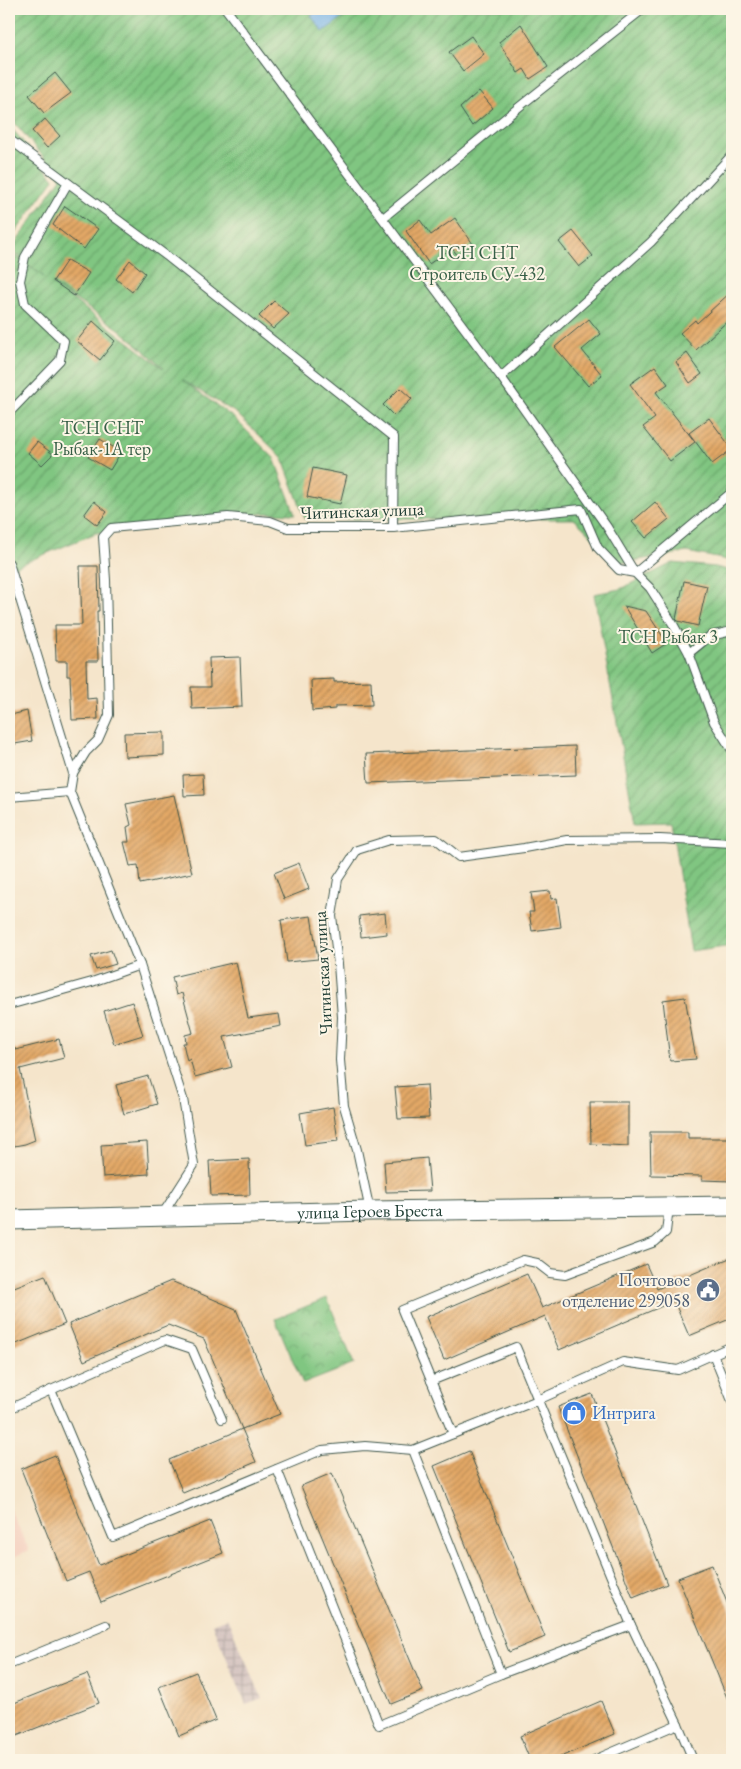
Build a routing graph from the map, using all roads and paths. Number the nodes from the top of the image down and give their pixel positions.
1 (226, 9) edge
2 (643, 9) edge
3 (9, 139) edge
4 (732, 155) edge
5 (68, 183) junction
6 (383, 218) junction
7 (501, 377) junction
8 (9, 413) edge
9 (732, 492) edge
10 (392, 528) junction
11 (9, 563) edge
12 (635, 573) junction
13 (732, 631) edge
14 (689, 653) junction
15 (732, 750) edge
16 (73, 773) junction
17 (70, 792) junction
18 (9, 797) edge
19 (732, 843) edge
20 (140, 965) junction
21 (9, 1005) edge
22 (732, 1206) edge
23 (669, 1207) junction
24 (370, 1211) junction
25 (161, 1216) junction
26 (9, 1220) edge
27 (732, 1346) edge
28 (713, 1354) junction
29 (432, 1381) junction
30 (51, 1390) junction
31 (538, 1400) junction
32 (732, 1401) edge
33 (9, 1409) edge
34 (222, 1420) dead end
35 (453, 1434) junction
36 (413, 1450) junction
37 (277, 1469) junction
38 (106, 1625) dead end
39 (631, 1625) junction
40 (9, 1665) edge
41 (501, 1674) junction
42 (678, 1724) junction
43 (594, 1760) edge
44 (693, 1760) edge

1 - 6 lane
2 - 6 lane
3 - 5 lane
4 - 7 lane
5 - 8 lane
5 - 10 lane
6 - 7 lane
7 - 12 lane
9 - 12 lane
10 - 12 lane, Читинская улица
10 - 16 lane, Читинская улица
11 - 16 lane
12 - 14 lane, Читинская улица
13 - 14 lane
14 - 15 lane, Читинская улица
16 - 17 lane
17 - 18 lane
17 - 20 lane
19 - 24 lane, Читинская улица
20 - 21 lane
20 - 25 lane
22 - 23 street, улица Героев Бреста
23 - 24 street, улица Героев Бреста
23 - 29 lane
24 - 25 street, улица Героев Бреста
25 - 26 street, улица Героев Бреста
27 - 28 lane
28 - 31 lane
28 - 32 lane
29 - 31 lane
29 - 35 lane
30 - 33 lane
30 - 34 lane
30 - 37 lane
31 - 35 lane
31 - 39 lane
35 - 36 lane
36 - 37 lane
36 - 41 lane
37 - 41 lane
38 - 40 lane
39 - 41 lane
39 - 42 lane
42 - 43 lane
42 - 44 lane

